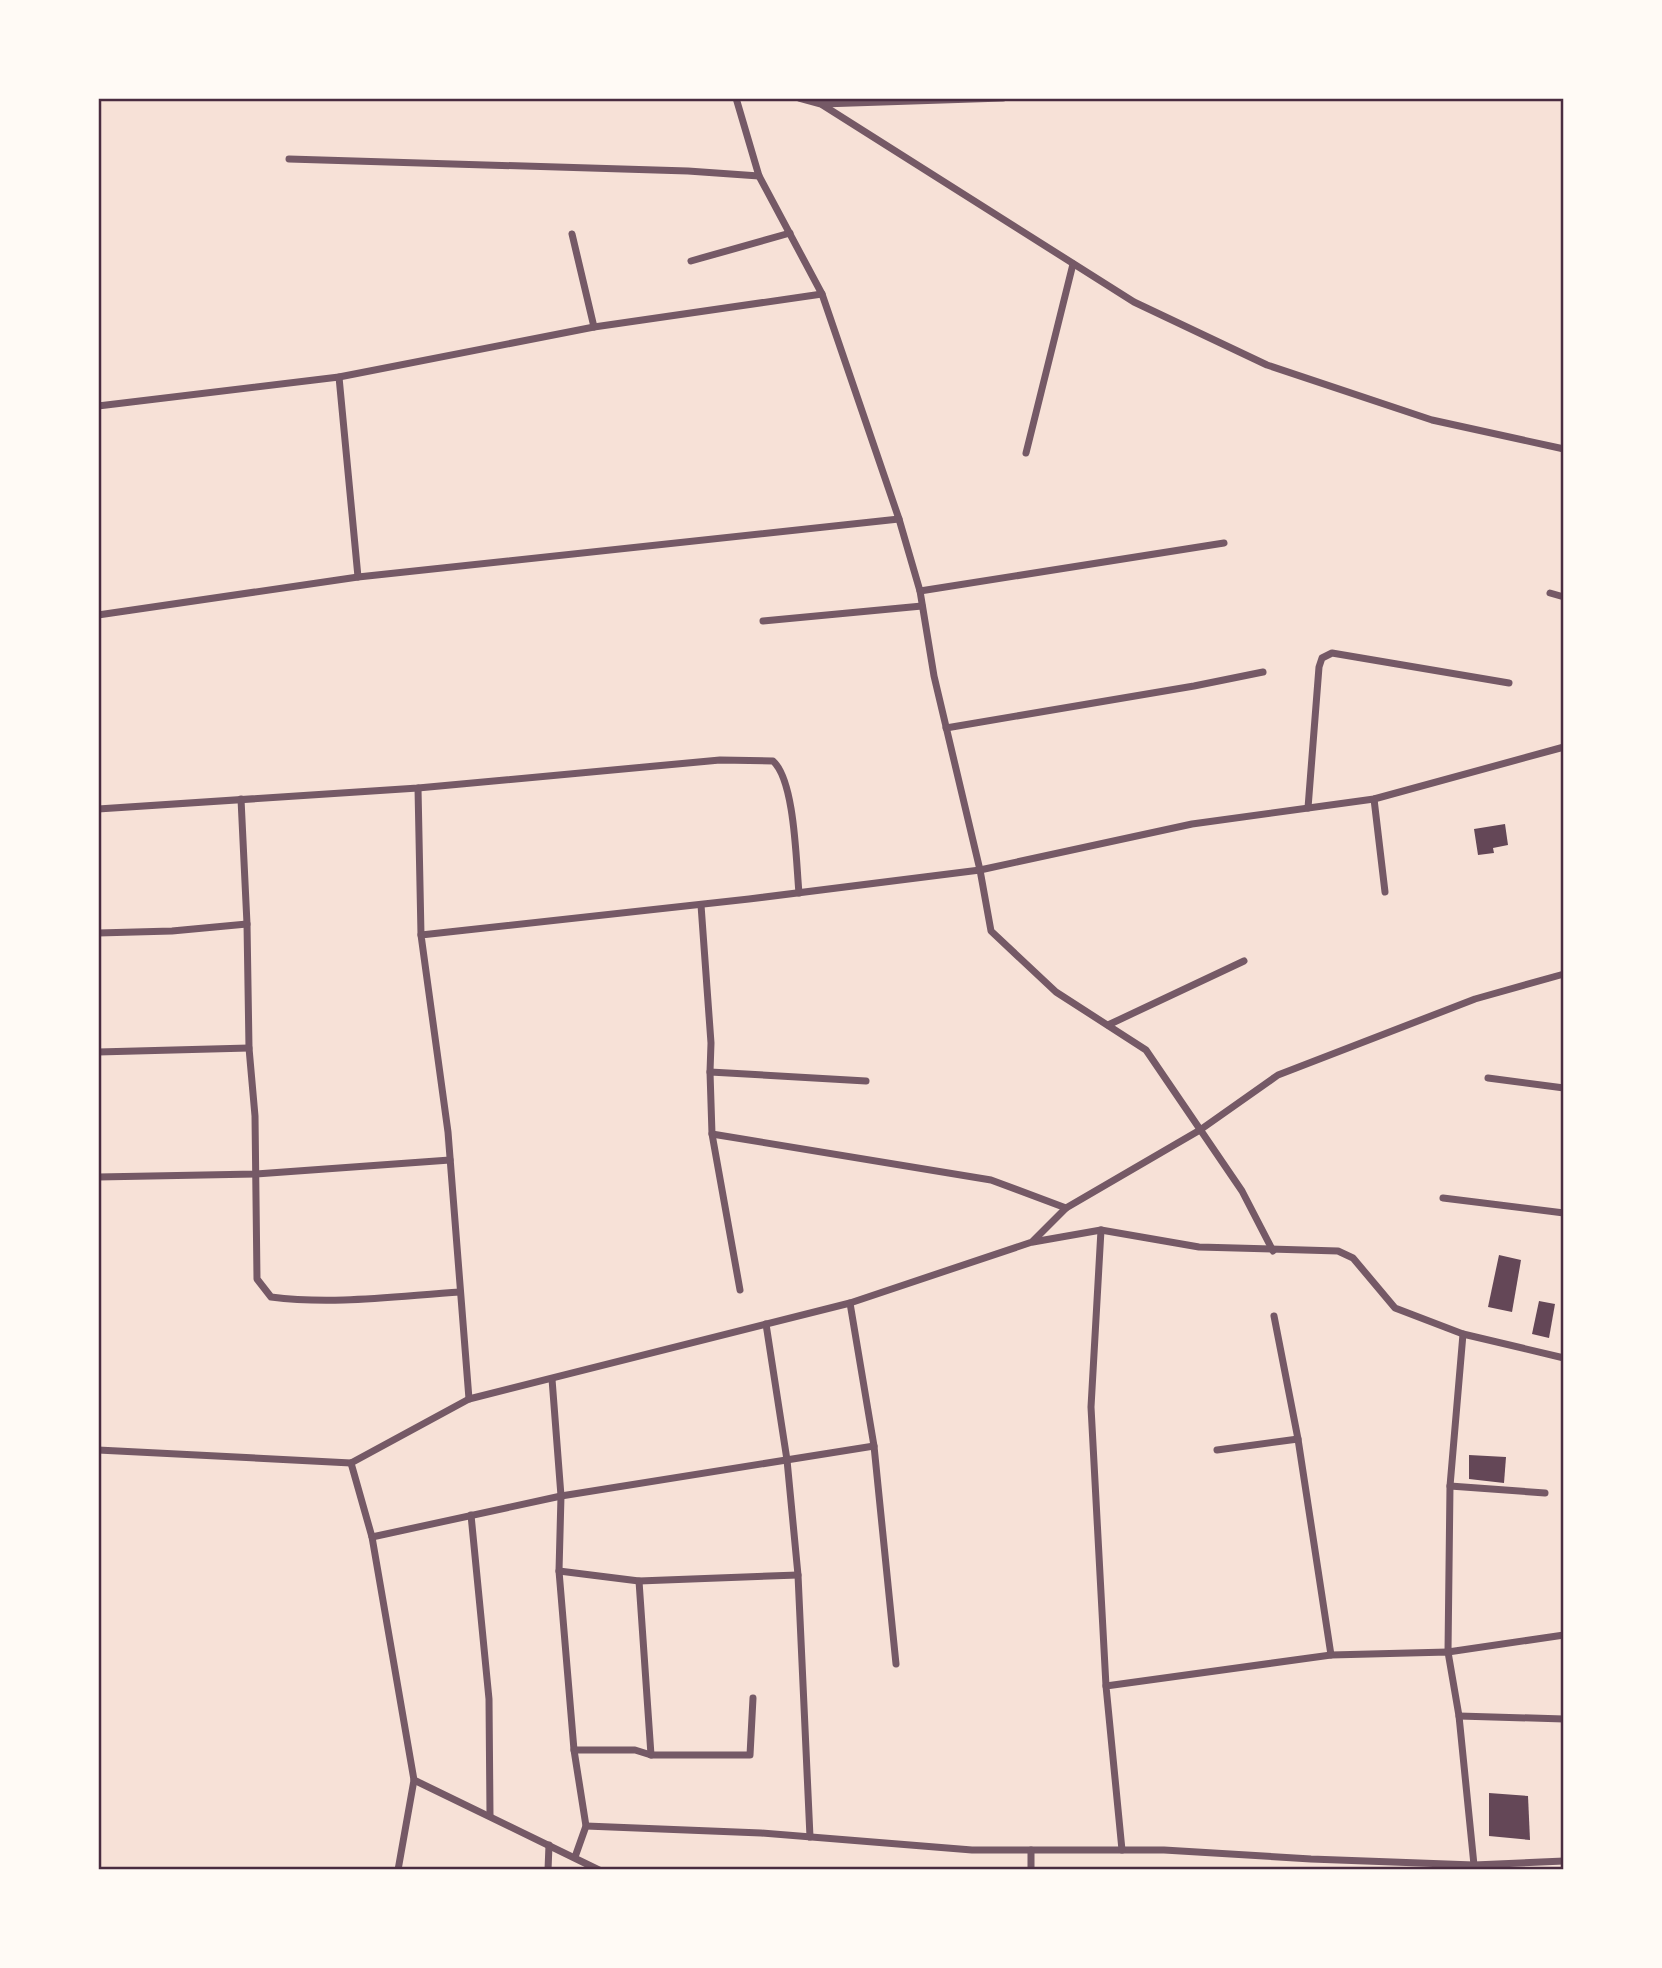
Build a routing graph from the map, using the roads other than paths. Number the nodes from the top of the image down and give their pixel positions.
1 (736, 98) edge
2 (799, 98) edge
3 (1003, 98) edge
4 (855, 100) edge
5 (821, 104) junction
6 (289, 159) dead end
7 (759, 176) junction
8 (790, 233) junction
9 (572, 234) dead end
10 (691, 261) dead end
11 (1073, 264) junction
12 (822, 294) junction
13 (594, 327) junction
14 (339, 377) junction
15 (98, 406) edge
16 (1564, 449) edge
17 (1026, 453) dead end
18 (899, 519) junction
19 (1224, 543) dead end
20 (358, 577) junction
21 (919, 591) junction
22 (1550, 593) dead end
23 (1564, 597) edge
24 (922, 606) junction
25 (98, 615) edge
26 (763, 621) dead end
27 (1263, 672) dead end
28 (1509, 683) dead end
29 (946, 729) junction
30 (1564, 747) edge
31 (418, 788) junction
32 (241, 799) junction
33 (1374, 799) junction
34 (1308, 808) junction
35 (98, 809) edge
36 (980, 870) junction
37 (1385, 892) dead end
38 (799, 893) junction
39 (701, 905) junction
40 (247, 924) junction
41 (98, 933) edge
42 (421, 935) junction
43 (1244, 961) dead end
44 (1564, 974) edge
45 (1108, 1026) junction
46 (249, 1048) junction
47 (98, 1052) edge
48 (709, 1072) junction
49 (1488, 1078) dead end
50 (866, 1081) dead end
51 (1564, 1087) edge
52 (1200, 1130) junction
53 (712, 1134) junction
54 (450, 1160) junction
55 (256, 1174) junction
56 (98, 1177) edge
57 (1443, 1198) dead end
58 (1066, 1208) junction
59 (1564, 1213) edge
60 (1101, 1230) junction
61 (1032, 1242) junction
62 (1273, 1251) junction
63 (740, 1290) dead end
64 (460, 1292) junction
65 (850, 1303) junction
66 (1274, 1316) dead end
67 (766, 1324) junction
68 (1463, 1334) junction
69 (1564, 1358) edge
70 (552, 1379) junction
71 (469, 1399) junction
72 (1297, 1439) junction
73 (874, 1446) junction
74 (98, 1450) edge
75 (1217, 1450) dead end
76 (787, 1460) junction
77 (351, 1463) junction
78 (1450, 1486) junction
79 (1545, 1493) dead end
80 (561, 1496) junction
81 (471, 1515) junction
82 (372, 1537) junction
83 (559, 1571) junction
84 (798, 1575) junction
85 (639, 1581) junction
86 (1564, 1635) edge
87 (1447, 1652) junction
88 (1331, 1655) junction
89 (896, 1664) dead end
90 (1107, 1686) junction
91 (753, 1698) dead end
92 (1459, 1716) junction
93 (1564, 1719) edge
94 (575, 1750) junction
95 (651, 1755) junction
96 (414, 1780) junction
97 (490, 1815) junction
98 (586, 1826) junction
99 (810, 1837) junction
100 (549, 1845) junction
101 (1031, 1850) junction
102 (1122, 1850) junction
103 (575, 1857) junction
104 (1564, 1861) edge
105 (1474, 1865) junction
106 (1547, 1866) edge
107 (398, 1870) edge
108 (548, 1870) edge
109 (599, 1870) edge
110 (1031, 1870) edge

1 - 7 street
2 - 5 street
3 - 4 street
4 - 5 street
5 - 11 street
6 - 7 street
7 - 8 street
8 - 10 street
8 - 12 street
9 - 13 street
11 - 16 street
11 - 17 street
12 - 13 street
12 - 18 street
13 - 14 street
14 - 15 street
14 - 20 street
18 - 20 street
18 - 21 street
19 - 21 street
20 - 25 street
21 - 24 street
22 - 23 street
24 - 26 street
24 - 29 street
27 - 29 street
28 - 34 street
29 - 36 street
30 - 33 street
31 - 32 street
31 - 38 street
31 - 42 street
32 - 35 street
32 - 40 street
33 - 34 street
33 - 37 street
34 - 36 street
36 - 38 street
36 - 45 street
38 - 39 street
39 - 42 street
39 - 48 street
40 - 41 street
40 - 46 street
42 - 54 street
43 - 45 street
44 - 52 street
45 - 52 street
46 - 47 street
46 - 55 street
48 - 50 street
48 - 53 street
49 - 51 street
52 - 58 street
52 - 62 street
53 - 58 street
53 - 63 street
54 - 55 street
54 - 64 street
55 - 56 street
55 - 64 street
57 - 59 street
58 - 61 street
60 - 61 street
60 - 62 street
60 - 90 street
61 - 65 street
62 - 68 street
64 - 71 street
65 - 67 street
65 - 73 street
66 - 72 street
67 - 70 street
67 - 76 street
68 - 69 street
68 - 78 street
70 - 71 street
70 - 80 street
71 - 77 street
72 - 75 street
72 - 88 street
73 - 76 street
73 - 89 street
74 - 77 street
76 - 80 street
76 - 84 street
77 - 82 street
78 - 79 street
78 - 87 street
80 - 81 street
80 - 83 street
81 - 82 street
81 - 97 street
82 - 96 street
83 - 85 street
83 - 94 street
84 - 85 street
84 - 99 street
85 - 95 street
86 - 87 street
87 - 88 street
87 - 92 street
88 - 90 street
90 - 102 street
91 - 95 street
92 - 93 street
92 - 105 street
94 - 95 street
94 - 98 street
96 - 97 street
96 - 107 street
97 - 100 street
98 - 99 street
98 - 103 street
99 - 101 street
100 - 103 street
100 - 108 street
101 - 102 street
101 - 110 street
102 - 105 street
103 - 109 street
104 - 106 street
105 - 106 street

